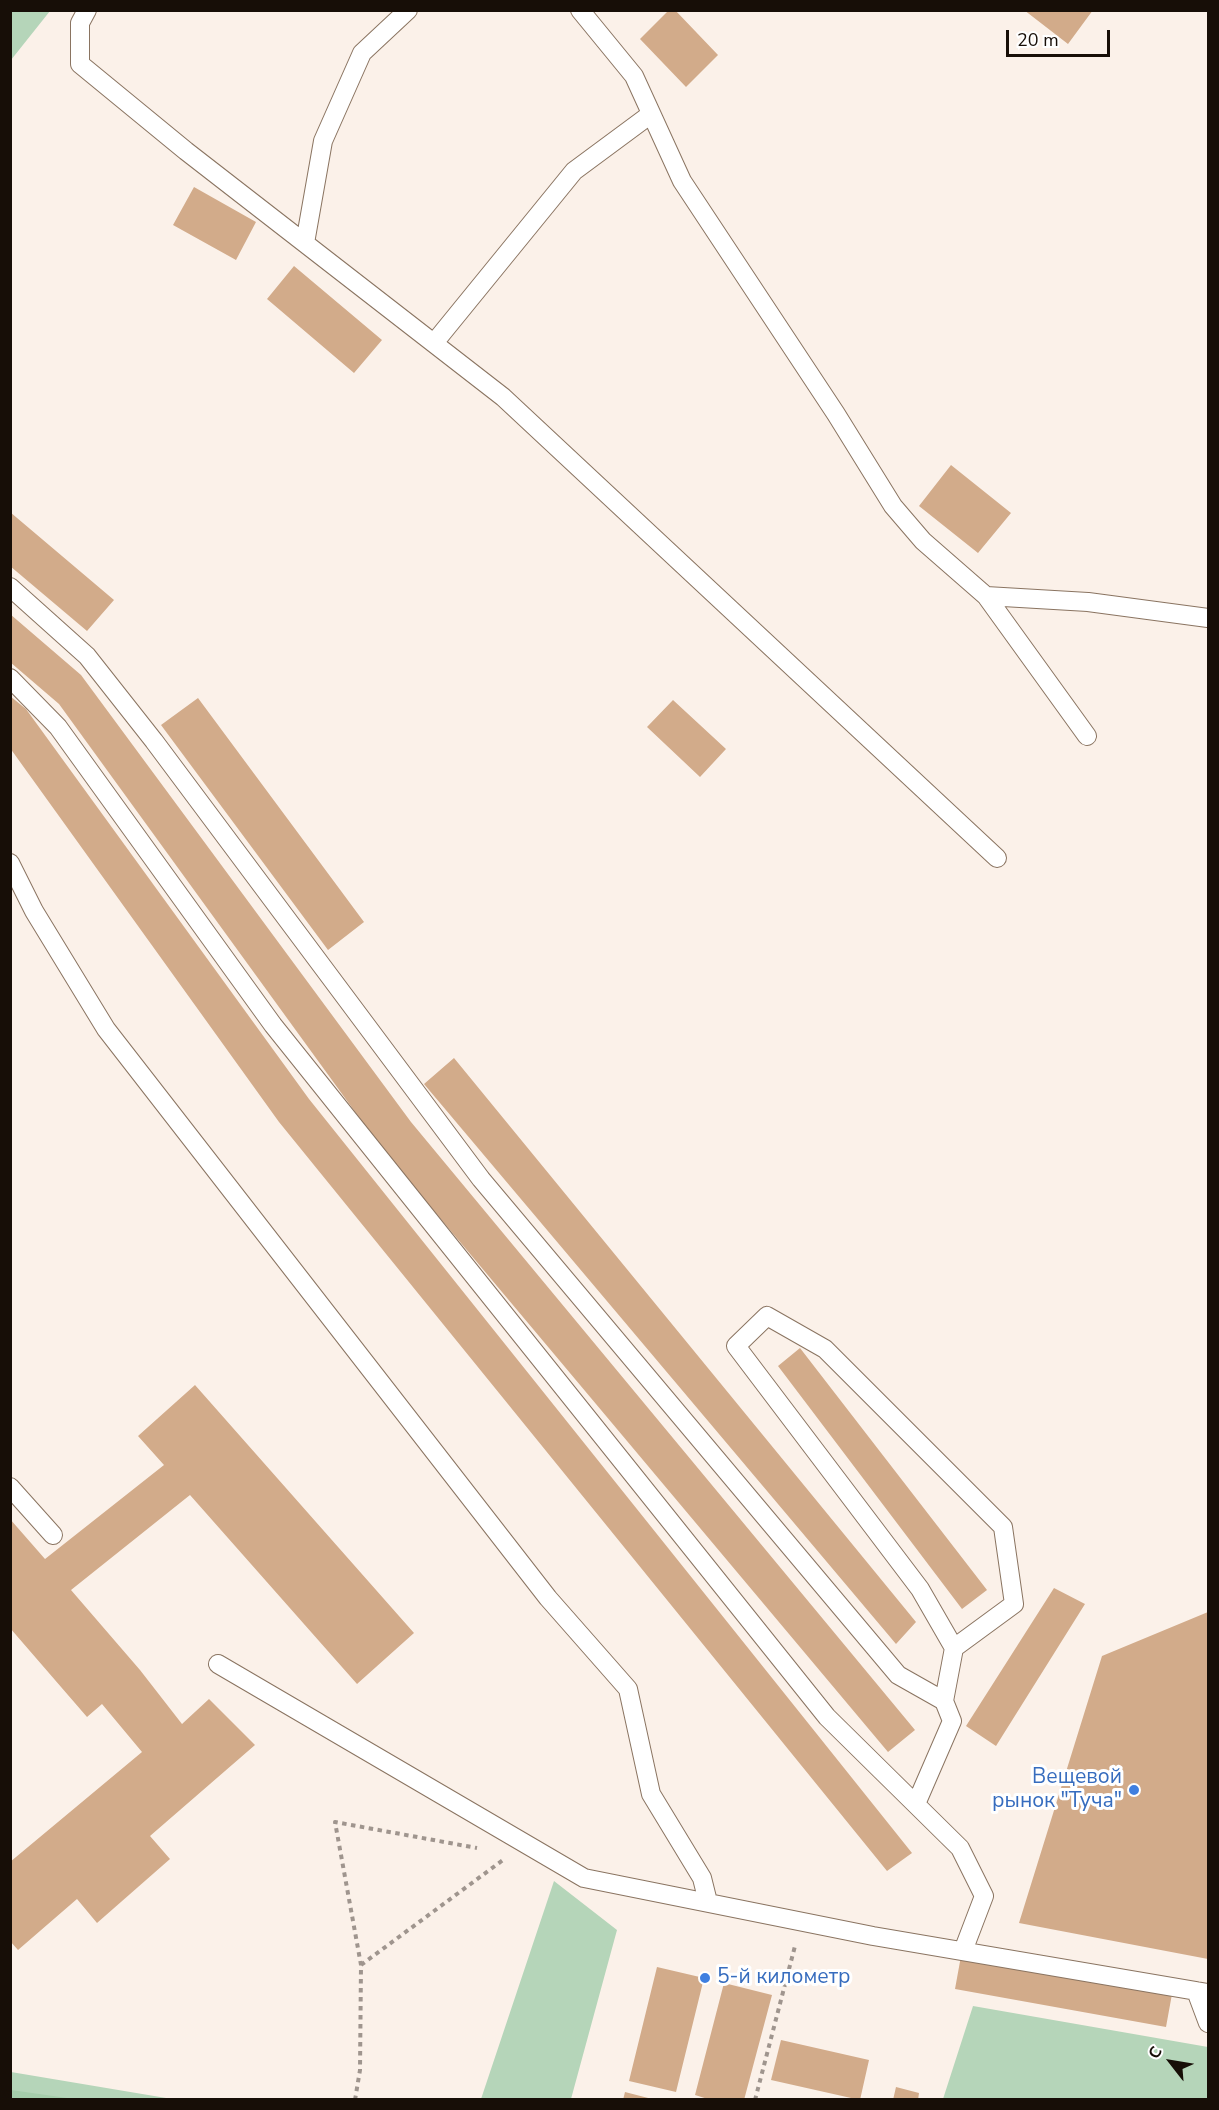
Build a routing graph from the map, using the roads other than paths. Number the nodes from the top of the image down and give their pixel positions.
1 (87, 10) edge
2 (408, 10) edge
3 (580, 10) edge
4 (651, 114) junction
5 (305, 243) junction
6 (434, 343) junction
7 (10, 587) edge
8 (986, 596) junction
9 (1209, 618) edge
10 (10, 678) edge
11 (1087, 736) dead end
12 (997, 858) dead end
13 (10, 863) edge
14 (10, 1487) edge
15 (53, 1534) dead end
16 (954, 1648) junction
17 (219, 1664) dead end
18 (944, 1701) junction
19 (916, 1804) junction
20 (708, 1902) junction
21 (963, 1951) junction
22 (1202, 1992) edge
23 (1209, 2023) edge

1 - 5 lane
2 - 5 lane
3 - 4 lane
4 - 6 lane
4 - 8 lane
5 - 6 lane
6 - 12 lane
7 - 18 lane
8 - 9 lane
8 - 11 lane
10 - 19 lane
13 - 20 lane
14 - 15 lane
16 - 16 lane
16 - 18 lane
17 - 20 lane
18 - 19 lane
19 - 21 lane
20 - 21 lane
21 - 22 lane
22 - 23 lane

